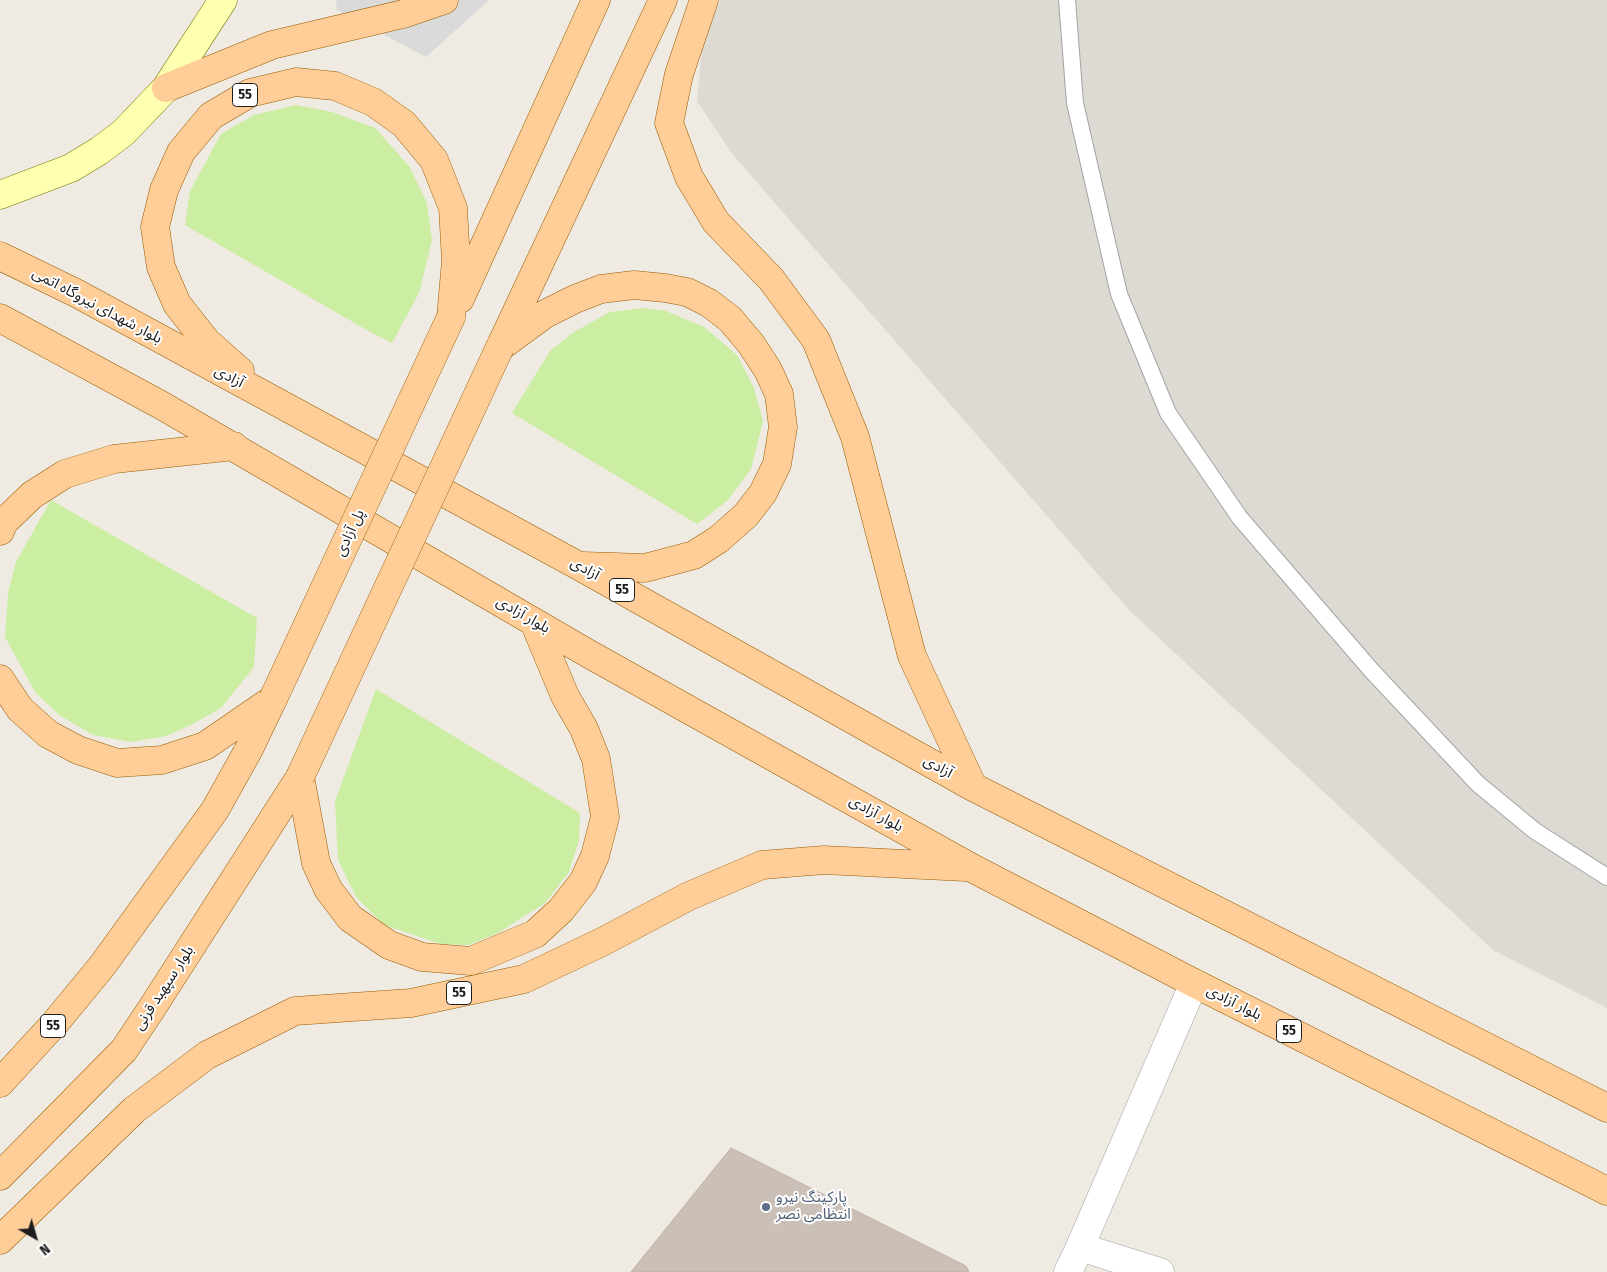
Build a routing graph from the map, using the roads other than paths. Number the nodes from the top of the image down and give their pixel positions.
1 (223, 0) edge
2 (444, 0) edge
3 (596, 0) edge
4 (663, 0) edge
5 (704, 0) edge
6 (1067, 0) edge
7 (166, 88) junction
8 (0, 195) edge
9 (0, 256) edge
10 (451, 317) junction
11 (0, 318) edge
12 (500, 347) junction
13 (193, 358) joint
14 (269, 398) junction
15 (234, 446) junction
16 (0, 530) edge
17 (579, 566) junction
18 (534, 622) junction
19 (0, 679) edge
20 (273, 699) junction
21 (300, 778) junction
22 (973, 787) junction
23 (972, 868) junction
24 (1607, 878) edge
25 (1194, 983) junction
26 (0, 1083) edge
27 (1607, 1108) edge
28 (0, 1176) edge
29 (1607, 1192) edge
30 (0, 1240) edge
31 (1080, 1247) junction
32 (1068, 1272) edge
33 (1160, 1272) edge

1 - 7 street
2 - 7 main road
3 - 10 main road, پل آزادی
4 - 12 main road
5 - 22 main road
6 - 24 lane
7 - 8 street
9 - 13 main road, بلوار شهدای نیروگاه اتمی
10 - 14 main road, 55
10 - 20 main road, پل آزادی / 55, bridge
11 - 15 main road, بلوار آزادی
12 - 17 main road
12 - 21 main road, bridge
13 - 14 main road, آزادی
14 - 17 main road, آزادی / 55
15 - 16 main road
15 - 18 main road, بلوار آزادی
17 - 22 main road, آزادی / 55
18 - 21 main road
18 - 23 main road, بلوار آزادی
19 - 20 main road
20 - 26 main road, پل آزادی / 55
21 - 28 main road, بلوار سپهبد قرنی
22 - 27 main road, 55
23 - 25 main road, بلوار آزادی / 55
23 - 30 main road, 55
25 - 29 main road, بلوار آزادی / 55
25 - 31 street
31 - 32 street
31 - 33 street

